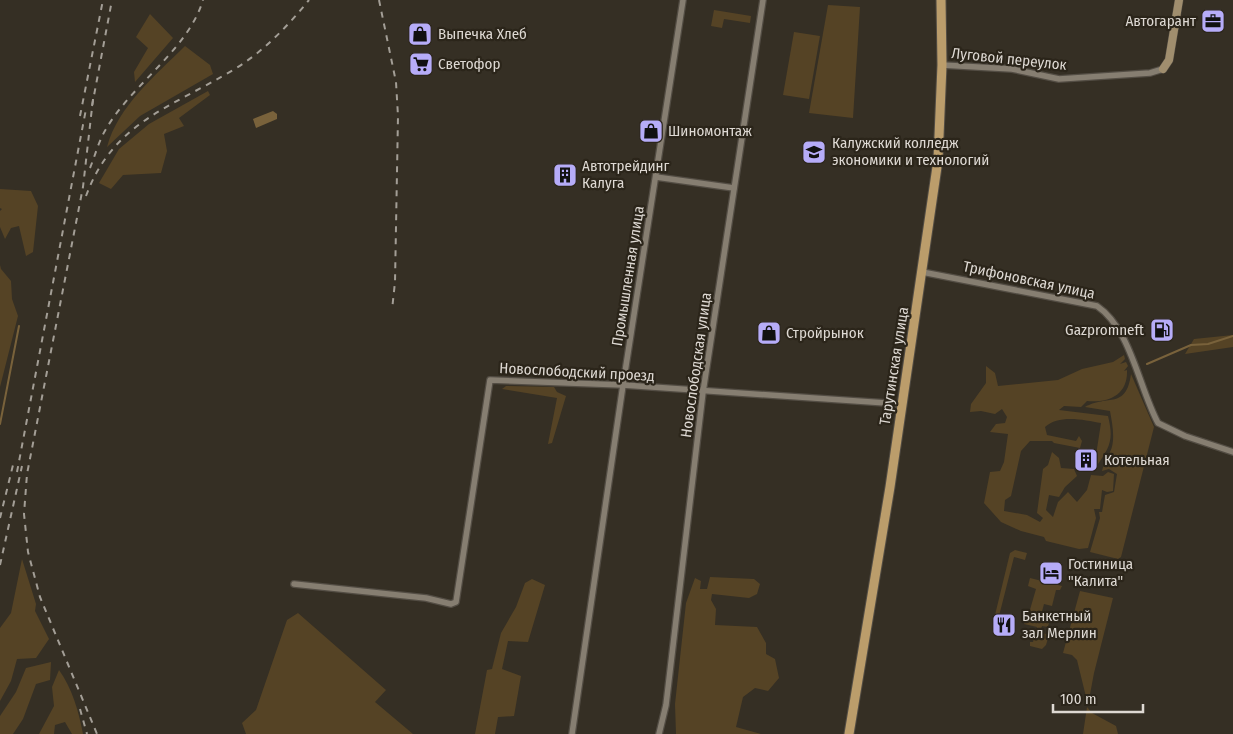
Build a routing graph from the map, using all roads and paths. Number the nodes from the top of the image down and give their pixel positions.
1 (683, 0) edge
2 (763, 0) edge
3 (941, 0) edge
4 (1179, 0) edge
5 (942, 65) junction
6 (1162, 69) joint
7 (656, 177) junction
8 (734, 188) junction
9 (922, 272) junction
10 (623, 385) junction
11 (703, 392) junction
12 (901, 404) junction
13 (1233, 452) edge
14 (294, 584) dead end
15 (572, 734) edge
16 (659, 734) edge
17 (850, 734) edge

1 - 7 street, Промышленная улица
2 - 8 street, Новослободская улица
3 - 5 main road, Тарутинская улица
4 - 6 street
5 - 6 street, Луговой переулок
5 - 9 main road, Тарутинская улица
7 - 8 street
7 - 10 street, Промышленная улица
8 - 11 street, Новослободская улица
9 - 12 main road, Тарутинская улица
9 - 13 street, Трифоновская улица
10 - 11 street, Новослободский проезд
10 - 14 street, Новослободский проезд
10 - 15 street, Промышленная улица
11 - 12 street, Новослободский проезд
11 - 16 street, Новослободская улица
12 - 17 main road, Тарутинская улица

